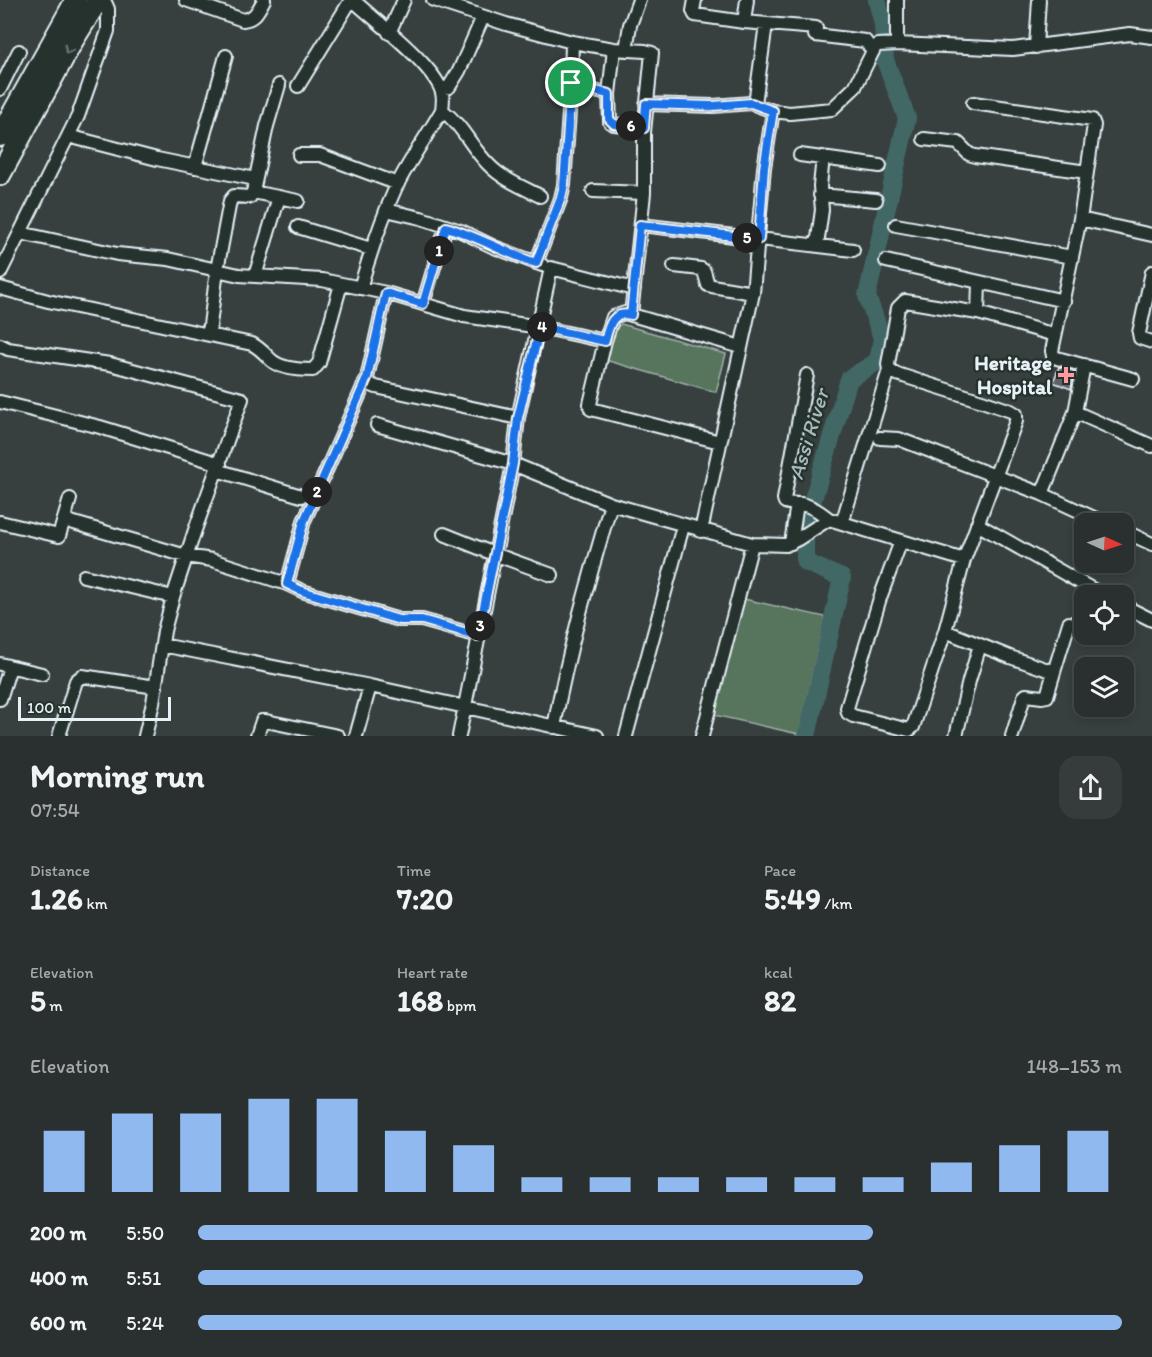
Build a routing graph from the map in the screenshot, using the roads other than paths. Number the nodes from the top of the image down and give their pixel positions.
1 (76, 0) edge
2 (98, 0) edge
3 (104, 0) edge
4 (186, 0) edge
5 (264, 0) edge
6 (352, 0) edge
7 (404, 0) edge
8 (433, 0) edge
9 (639, 0) edge
10 (695, 0) edge
11 (747, 0) edge
12 (897, 0) edge
13 (1039, 0) edge
14 (483, 17) junction
15 (744, 22) junction
16 (766, 24) junction
17 (389, 33) junction
18 (1152, 37) edge
19 (572, 42) junction
20 (895, 44) junction
21 (1036, 47) junction
22 (875, 48) junction
23 (620, 50) junction
24 (19, 51) dead end
25 (226, 56) dead end
26 (571, 83) junction
27 (279, 85) dead end
28 (298, 86) dead end
29 (0, 88) edge
30 (441, 89) junction
31 (609, 94) junction
32 (973, 103) dead end
33 (646, 104) junction
34 (755, 104) junction
35 (442, 111) junction
36 (773, 111) junction
37 (644, 128) junction
38 (0, 136) edge
39 (68, 136) junction
40 (924, 139) dead end
41 (299, 155) dead end
42 (800, 155) dead end
43 (823, 157) junction
44 (880, 166) dead end
45 (195, 167) junction
46 (1087, 172) junction
47 (0, 175) edge
48 (255, 178) junction
49 (398, 184) junction
50 (593, 190) dead end
51 (253, 192) junction
52 (644, 193) junction
53 (820, 195) junction
54 (540, 196) dead end
55 (279, 197) junction
56 (876, 200) dead end
57 (298, 201) dead end
58 (386, 210) junction
59 (1080, 219) junction
60 (640, 225) junction
61 (896, 225) dead end
62 (298, 227) dead end
63 (446, 227) junction
64 (20, 233) junction
65 (1152, 235) edge
66 (759, 239) junction
67 (817, 245) junction
68 (371, 249) junction
69 (853, 250) dead end
70 (1072, 257) junction
71 (886, 261) dead end
72 (536, 263) junction
73 (674, 266) dead end
74 (551, 268) junction
75 (217, 270) junction
76 (1152, 272) edge
77 (0, 273) edge
78 (255, 276) junction
79 (979, 283) junction
80 (341, 284) junction
81 (0, 288) edge
82 (360, 288) junction
83 (634, 289) junction
84 (386, 293) junction
85 (753, 293) junction
86 (1064, 301) junction
87 (423, 304) junction
88 (978, 313) junction
89 (631, 315) junction
90 (540, 327) junction
91 (209, 333) junction
92 (1055, 335) junction
93 (605, 341) junction
94 (1152, 342) edge
95 (0, 345) edge
96 (741, 347) junction
97 (1084, 365) junction
98 (889, 370) junction
99 (807, 375) dead end
100 (367, 378) junction
101 (1133, 379) dead end
102 (0, 402) edge
103 (1075, 412) junction
104 (518, 418) junction
105 (377, 426) dead end
106 (880, 438) dead end
107 (720, 442) junction
108 (1152, 446) edge
109 (513, 464) junction
110 (218, 467) junction
111 (995, 476) junction
112 (1042, 494) junction
113 (302, 496) dead end
114 (70, 499) dead end
115 (611, 504) junction
116 (800, 504) junction
117 (1083, 513) edge
118 (64, 520) junction
119 (824, 521) junction
120 (0, 522) edge
121 (842, 523) junction
122 (977, 524) junction
123 (683, 526) junction
124 (701, 531) junction
125 (444, 534) dead end
126 (1134, 536) edge
127 (795, 541) junction
128 (901, 541) junction
129 (752, 544) junction
130 (1152, 544) edge
131 (494, 554) junction
132 (186, 556) junction
133 (964, 560) junction
134 (552, 575) dead end
135 (84, 576) dead end
136 (287, 584) junction
137 (1085, 585) edge
138 (173, 597) junction
139 (1134, 611) edge
140 (1152, 620) edge
141 (1069, 623) dead end
142 (945, 631) junction
143 (478, 636) junction
144 (162, 645) junction
145 (980, 645) junction
146 (5, 665) edge
147 (1054, 672) junction
148 (42, 674) dead end
149 (370, 686) junction
150 (156, 687) junction
151 (0, 699) edge
152 (465, 706) junction
153 (554, 727) junction
154 (579, 734) edge
155 (59, 736) edge
156 (146, 736) edge
157 (256, 736) edge
158 (338, 736) edge
159 (356, 736) edge
160 (459, 736) edge
161 (597, 736) edge
162 (626, 736) edge
163 (702, 736) edge
164 (956, 736) edge
165 (1012, 736) edge

1 - 38 main road
2 -> 47 main road
3 - 39 street
4 - 5 street
6 - 17 street
6 - 28 street
7 - 17 street
8 - 14 street
9 - 23 street
10 - 15 street
11 - 15 street
12 - 20 street
13 - 21 street
14 - 19 street
14 - 30 street
15 - 16 street
16 - 22 street
16 - 34 street
17 - 30 street
18 - 21 street
19 - 23 street
19 - 26 street
20 - 21 street
20 - 22 street
22 - 36 street
23 - 31 street
23 - 33 street
24 - 29 street
25 - 45 street
26 - 31 street
26 - 72 street
27 - 48 street
30 - 35 street
31 - 37 street
32 - 46 street
33 - 34 street
33 - 37 street
34 - 36 street
35 - 49 street
35 - 54 street
36 - 66 street
37 - 52 street
39 - 45 street
39 - 64 street
40 - 46 street
41 - 49 street
42 - 43 street
43 - 44 street
43 - 53 street
45 - 48 street
46 - 59 street
48 - 51 street
49 - 58 street
50 - 52 street
51 - 55 street
51 - 75 street
52 - 60 street
53 - 56 street
53 - 67 street
55 - 57 street
55 - 78 street
58 - 63 street
58 - 68 street
59 - 65 street
59 - 70 street
60 - 66 street
60 - 83 street
61 - 70 street
62 - 68 street
63 - 72 street
63 - 87 street
64 - 75 street
64 - 77 street
66 - 67 street
66 - 85 street
67 - 69 street
68 - 82 street
70 - 86 street
71 - 79 street
72 - 74 street
73 - 85 street
74 - 83 street
74 - 90 street
75 - 78 street
75 - 91 street
76 - 94 street
78 - 80 street
79 - 86 street
79 - 88 street
80 - 82 street
80 - 91 street
81 - 91 street
82 - 84 street
83 - 89 street
84 - 87 street
84 - 100 street
85 - 96 street
86 - 92 street
87 - 90 street
88 - 92 street
88 - 98 street
89 - 93 street
89 - 96 street
90 - 93 street
90 - 104 street
92 - 97 street
93 - 107 street
95 - 110 street
96 - 107 street
97 - 101 street
97 - 103 street
98 - 111 street
98 - 121 street
99 - 116 street
100 - 104 street
100 - 136 street
102 - 110 street
103 - 108 street
103 - 112 street
104 - 109 street
105 - 109 street
106 - 111 street
107 - 124 street
109 - 115 street
109 - 131 street
110 - 113 street
110 - 132 street
111 - 112 street
111 - 122 street
112 - 117 street
114 - 118 street
115 - 123 street
115 - 153 street
116 - 119 street
116 - 127 street
118 - 120 street
118 - 132 street
119 - 121 street
119 - 127 street
121 - 128 street
122 - 133 street
122 - 137 street
123 - 124 street
123 - 162 street
124 - 129 street
125 - 131 street
126 - 130 street
127 - 129 street
128 - 133 street
128 - 142 street
129 - 163 street
131 - 134 street
131 - 143 street
132 - 136 street
132 - 138 street
133 - 142 street
135 - 138 street
136 - 143 street
138 - 144 street
139 - 140 street
141 - 147 street
142 - 145 street
143 - 152 street
144 - 149 street
144 - 150 street
145 - 147 street
145 - 164 street
146 - 148 street
146 - 151 street
147 - 165 street
149 - 152 street
149 - 159 street
150 - 155 street
150 - 156 street
152 - 153 street
152 - 160 street
153 - 154 street
154 - 161 street
157 - 158 street

